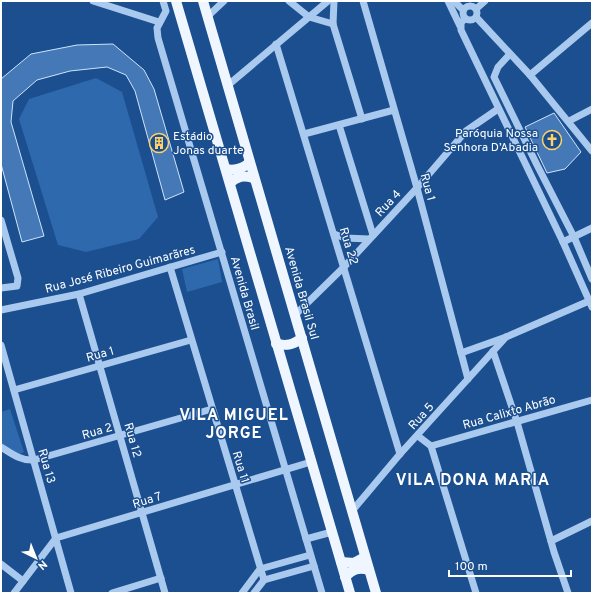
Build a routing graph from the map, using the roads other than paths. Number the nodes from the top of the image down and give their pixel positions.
1 (93, 1) edge
2 (163, 1) edge
3 (202, 1) edge
4 (224, 1) edge
5 (289, 1) edge
6 (328, 1) edge
7 (334, 1) edge
8 (363, 1) edge
9 (448, 1) edge
10 (454, 1) edge
11 (485, 1) edge
12 (177, 5) edge
13 (471, 5) edge
14 (463, 10) junction
15 (166, 11) junction
16 (309, 16) junction
17 (207, 17) junction
18 (476, 17) junction
19 (464, 18) junction
20 (159, 22) junction
21 (592, 23) edge
22 (333, 24) junction
23 (461, 26) junction
24 (276, 44) junction
25 (510, 54) junction
26 (530, 75) junction
27 (227, 86) junction
28 (498, 109) junction
29 (592, 109) edge
30 (394, 110) junction
31 (362, 119) junction
32 (569, 121) junction
33 (339, 125) junction
34 (304, 134) junction
35 (592, 150) edge
36 (249, 163) junction
37 (226, 169) junction
38 (253, 178) junction
39 (230, 183) junction
40 (417, 188) junction
41 (1, 220) edge
42 (592, 228) edge
43 (334, 234) junction
44 (371, 237) junction
45 (574, 237) junction
46 (563, 242) junction
47 (222, 252) junction
48 (344, 267) junction
49 (170, 268) junction
50 (592, 279) edge
51 (1, 288) edge
52 (79, 294) junction
53 (590, 304) edge
54 (1, 310) edge
55 (295, 315) junction
56 (506, 337) junction
57 (302, 338) junction
58 (191, 340) junction
59 (276, 344) junction
60 (1, 345) edge
61 (493, 350) junction
62 (306, 352) junction
63 (461, 353) junction
64 (281, 357) junction
65 (100, 366) junction
66 (468, 380) junction
67 (14, 390) junction
68 (592, 400) edge
69 (212, 409) junction
70 (516, 422) junction
71 (120, 435) junction
72 (418, 436) junction
73 (431, 446) junction
74 (1, 447) edge
75 (400, 454) junction
76 (34, 460) junction
77 (311, 462) junction
78 (285, 470) junction
79 (235, 485) junction
80 (352, 511) junction
81 (143, 512) junction
82 (592, 521) edge
83 (332, 532) junction
84 (56, 538) junction
85 (306, 539) junction
86 (551, 540) junction
87 (310, 555) junction
88 (365, 556) junction
89 (341, 562) junction
90 (1, 564) edge
91 (314, 566) junction
92 (260, 569) junction
93 (369, 570) junction
94 (345, 577) junction
95 (161, 578) junction
96 (23, 580) junction
97 (264, 580) junction
98 (14, 593) edge
99 (71, 593) edge
100 (112, 593) edge
101 (166, 593) edge
102 (242, 593) edge
103 (254, 593) edge
104 (322, 593) edge
105 (350, 593) edge
106 (376, 593) edge
107 (476, 593) edge
108 (568, 593) edge

1 - 20 street
2 - 15 street
3 - 17 main road, Avenida Brasil Sul
4 - 17 street
5 - 16 street
6 - 16 street
7 - 22 street
8 - 30 street, Rua 1
9 - 23 street
10 - 14 street
11 - 13 street
12 - 15 street
12 - 37 main road
13 - 14 street
13 - 18 street
14 - 19 street
15 - 20 street
16 - 22 street
16 - 24 street
17 - 27 main road, Avenida Brasil Sul
18 - 19 street
18 - 25 street
19 - 23 street
20 - 47 street, Avenida Brasil
21 - 26 street
22 - 31 street
23 - 28 street
24 - 27 street
24 - 34 street, Rua 22
25 - 26 street
25 - 45 street
26 - 32 street
27 - 36 main road, Avenida Brasil Sul
28 - 40 street, Rua 4
28 - 46 street
29 - 32 street
30 - 31 street
30 - 40 street, Rua 1
31 - 33 street
32 - 35 street
33 - 34 street
33 - 44 street
34 - 43 street, Rua 22
36 - 37 main road
36 - 38 main road, Avenida Brasil Sul
37 - 39 main road
38 - 39 main road
38 - 55 main road, Avenida Brasil Sul
39 - 59 main road
40 - 44 street, Rua 4
40 - 63 street, Rua 1
41 - 51 street
42 - 45 street
43 - 44 street
43 - 48 street, Rua 22
44 - 48 street, Rua 4
45 - 46 street
45 - 50 street
46 - 53 street
47 - 49 street, Rua José Ribeiro Guimarãres
47 - 78 street, Avenida Brasil
48 - 55 street, Rua 4
48 - 75 street, Rua 22
49 - 52 street, Rua José Ribeiro Guimarãres
49 - 58 street, Rua 11
52 - 54 street, Rua José Ribeiro Guimarãres
52 - 65 street, Rua 12
53 - 56 street, Rua 5
55 - 57 main road, Avenida Brasil Sul
56 - 61 street, Rua 5
56 - 63 street, Rua 5
57 - 59 main road
57 - 62 main road, Avenida Brasil Sul
58 - 65 street, Rua 1
58 - 69 street, Rua 11
59 - 64 main road
60 - 67 street, Rua 13
61 - 66 street, Rua 5
61 - 70 street
62 - 64 main road
62 - 80 main road, Avenida Brasil Sul
63 - 66 street, Rua 1
64 - 77 main road
65 - 67 street, Rua 1
65 - 71 street, Rua 12
66 - 72 street, Rua 5
67 - 76 street, Rua 13
68 - 70 street, Rua Calixto Abrão
69 - 71 street, Rua 2
69 - 79 street, Rua 11
70 - 73 street, Rua Calixto Abrão
70 - 86 street
71 - 76 street, Rua 2
71 - 81 street, Rua 12
72 - 73 street
72 - 75 street, Rua 5
73 - 107 street
74 - 76 street
75 - 80 street, Rua 5
76 - 84 street, Rua 13
77 - 78 street, Rua 7
77 - 83 main road
78 - 79 street, Rua 7
78 - 85 street, Avenida Brasil
79 - 81 street, Rua 7
79 - 92 street, Rua 11
80 - 88 main road, Avenida Brasil Sul
81 - 84 street, Rua 7
81 - 95 street, Rua 12
82 - 86 street
83 - 85 street
83 - 89 main road
84 - 96 street
84 - 99 street, Rua 13
85 - 87 street, Avenida Brasil
86 - 108 street
87 - 91 street, Avenida Brasil
87 - 92 street
88 - 89 main road
88 - 93 main road, Avenida Brasil Sul
89 - 94 main road
90 - 96 street
91 - 97 street
91 - 104 street, Avenida Brasil
92 - 97 street, Rua 11
92 - 102 street
93 - 94 main road
93 - 106 main road, Avenida Brasil Sul
94 - 105 main road
95 - 100 street
95 - 101 street, Rua 12
96 - 98 street
97 - 103 street

